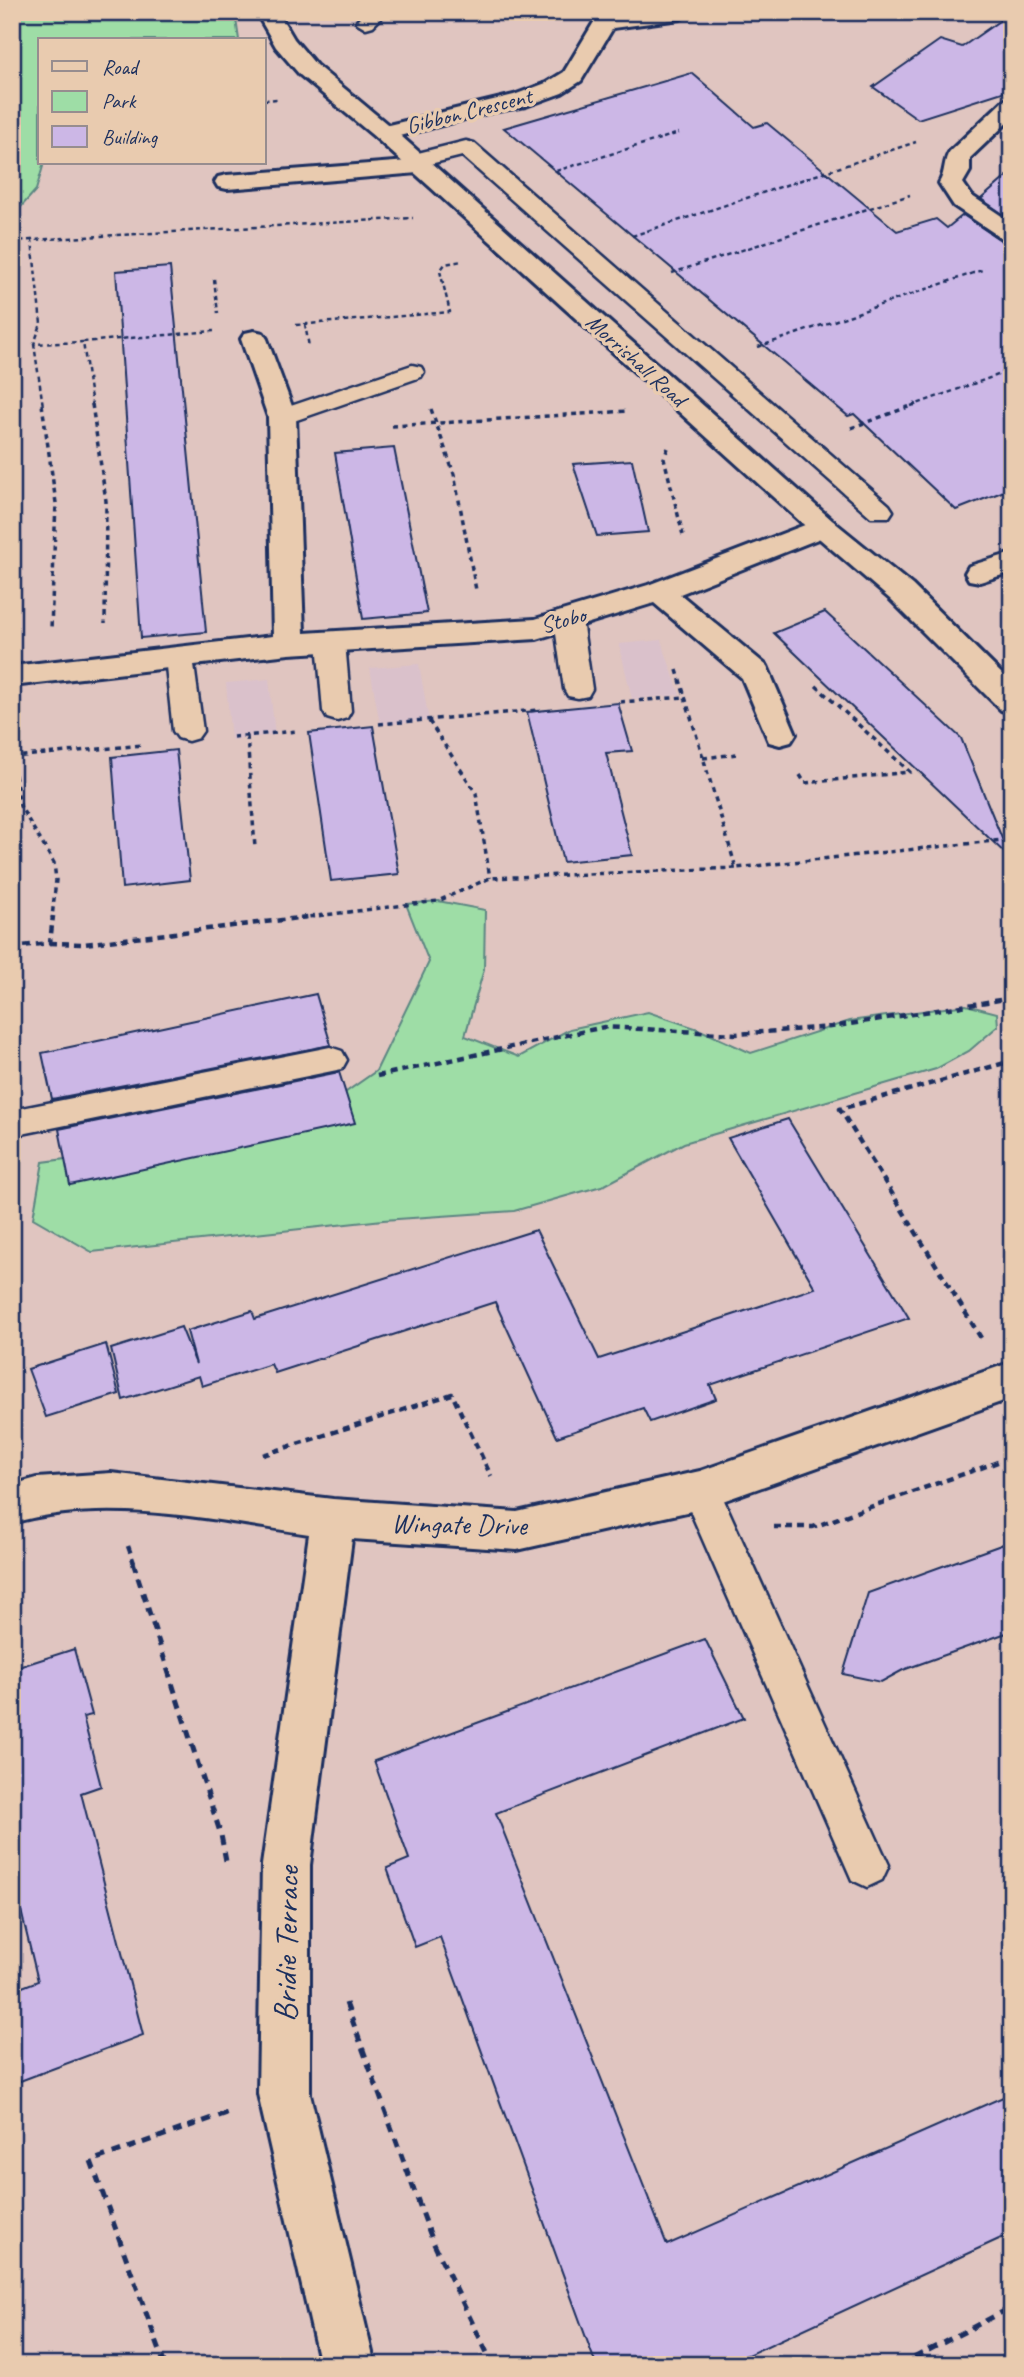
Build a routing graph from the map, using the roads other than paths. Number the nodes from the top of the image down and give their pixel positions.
1 (267, 12) edge
2 (680, 12) edge
3 (606, 17) edge
4 (1012, 105) edge
5 (384, 133) junction
6 (418, 164) junction
7 (227, 182) dead end
8 (1012, 234) edge
9 (254, 339) dead end
10 (412, 372) dead end
11 (282, 417) junction
12 (880, 511) dead end
13 (822, 527) junction
14 (1012, 562) edge
15 (980, 573) dead end
16 (659, 592) junction
17 (568, 620) junction
18 (331, 642) junction
19 (289, 644) junction
20 (179, 657) junction
21 (12, 676) edge
22 (578, 689) dead end
23 (1012, 703) edge
24 (337, 711) dead end
25 (188, 731) dead end
26 (780, 734) dead end
27 (330, 1059) road end
28 (12, 1124) edge
29 (1009, 1381) edge
30 (12, 1504) edge
31 (708, 1509) junction
32 (333, 1518) junction
33 (867, 1865) dead end
34 (348, 2365) edge

1 - 5 street, Morrishall Road
2 - 3 street, Gibbon Crescent
3 - 5 street, Gibbon Crescent
4 - 8 street
5 - 6 street, Morrishall Road
6 - 7 street
6 - 12 lane
6 - 13 street, Morrishall Road
9 - 11 street
10 - 11 lane
11 - 19 street
13 - 16 street, Stobo
13 - 23 street, Morrishall Road
14 - 15 street
16 - 17 street, Stobo
16 - 26 street
17 - 18 street, Stobo
17 - 22 lane
18 - 19 street, Stobo
18 - 24 lane
19 - 20 street, Stobo
20 - 21 street, Stobo
20 - 25 lane
27 - 28 lane
29 - 31 street, Wingate Drive
30 - 32 street, Wingate Drive
31 - 32 street, Wingate Drive
31 - 33 lane
32 - 34 street, Bridie Terrace

